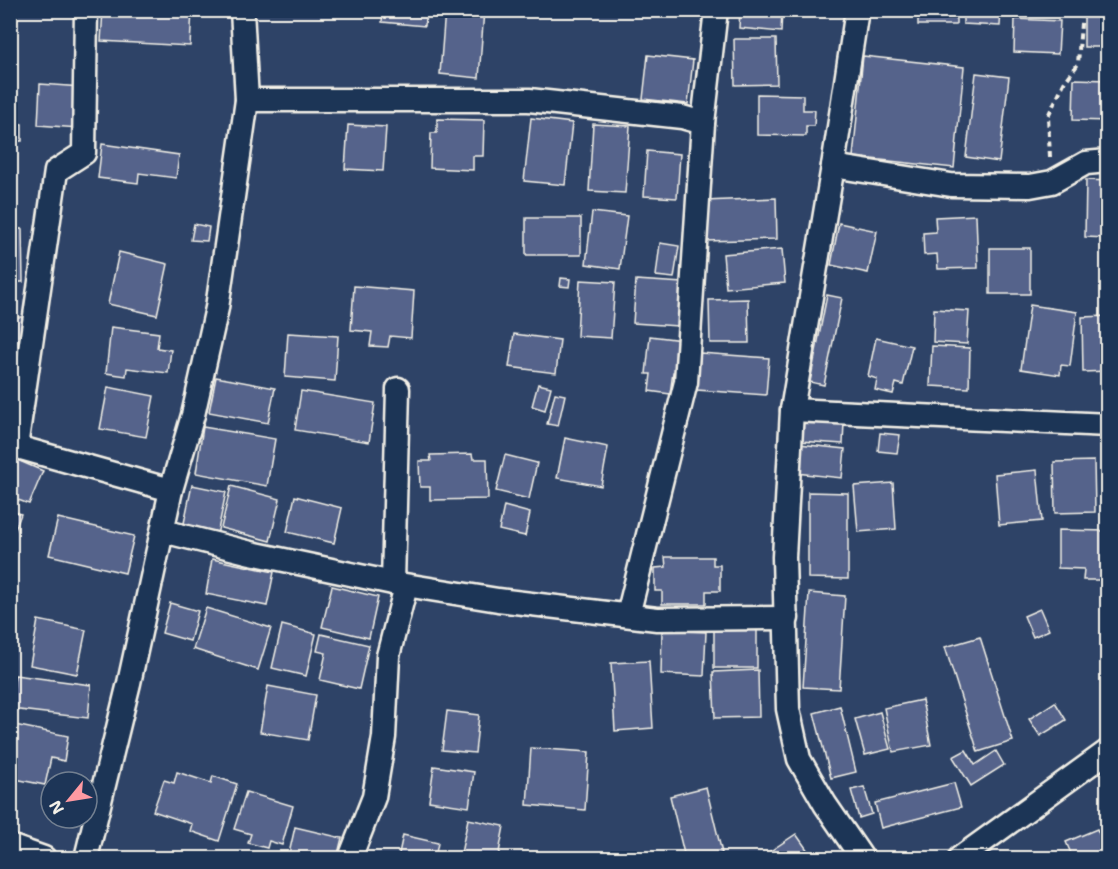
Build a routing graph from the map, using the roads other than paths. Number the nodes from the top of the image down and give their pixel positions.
1 (86, 10) edge
2 (242, 10) edge
3 (716, 10) edge
4 (857, 10) edge
5 (247, 100) junction
6 (703, 123) junction
7 (1107, 161) edge
8 (833, 166) junction
9 (398, 389) dead end
10 (792, 410) junction
11 (1107, 425) edge
12 (13, 446) edge
13 (171, 490) junction
14 (163, 531) junction
15 (399, 584) junction
16 (628, 615) junction
17 (787, 618) junction
18 (1107, 751) edge
19 (10, 846) edge
20 (44, 858) edge
21 (86, 858) edge
22 (350, 858) edge
23 (862, 858) edge
24 (960, 858) edge

1 - 12 street
2 - 5 street
3 - 6 street
4 - 8 street
5 - 6 street
5 - 13 street
6 - 16 street
7 - 8 street
8 - 10 street
9 - 15 street
10 - 11 street
10 - 17 street
12 - 13 street
13 - 14 street
14 - 15 street
14 - 21 street
15 - 16 street
15 - 22 street
16 - 17 street
17 - 23 street
18 - 24 street
19 - 20 street

